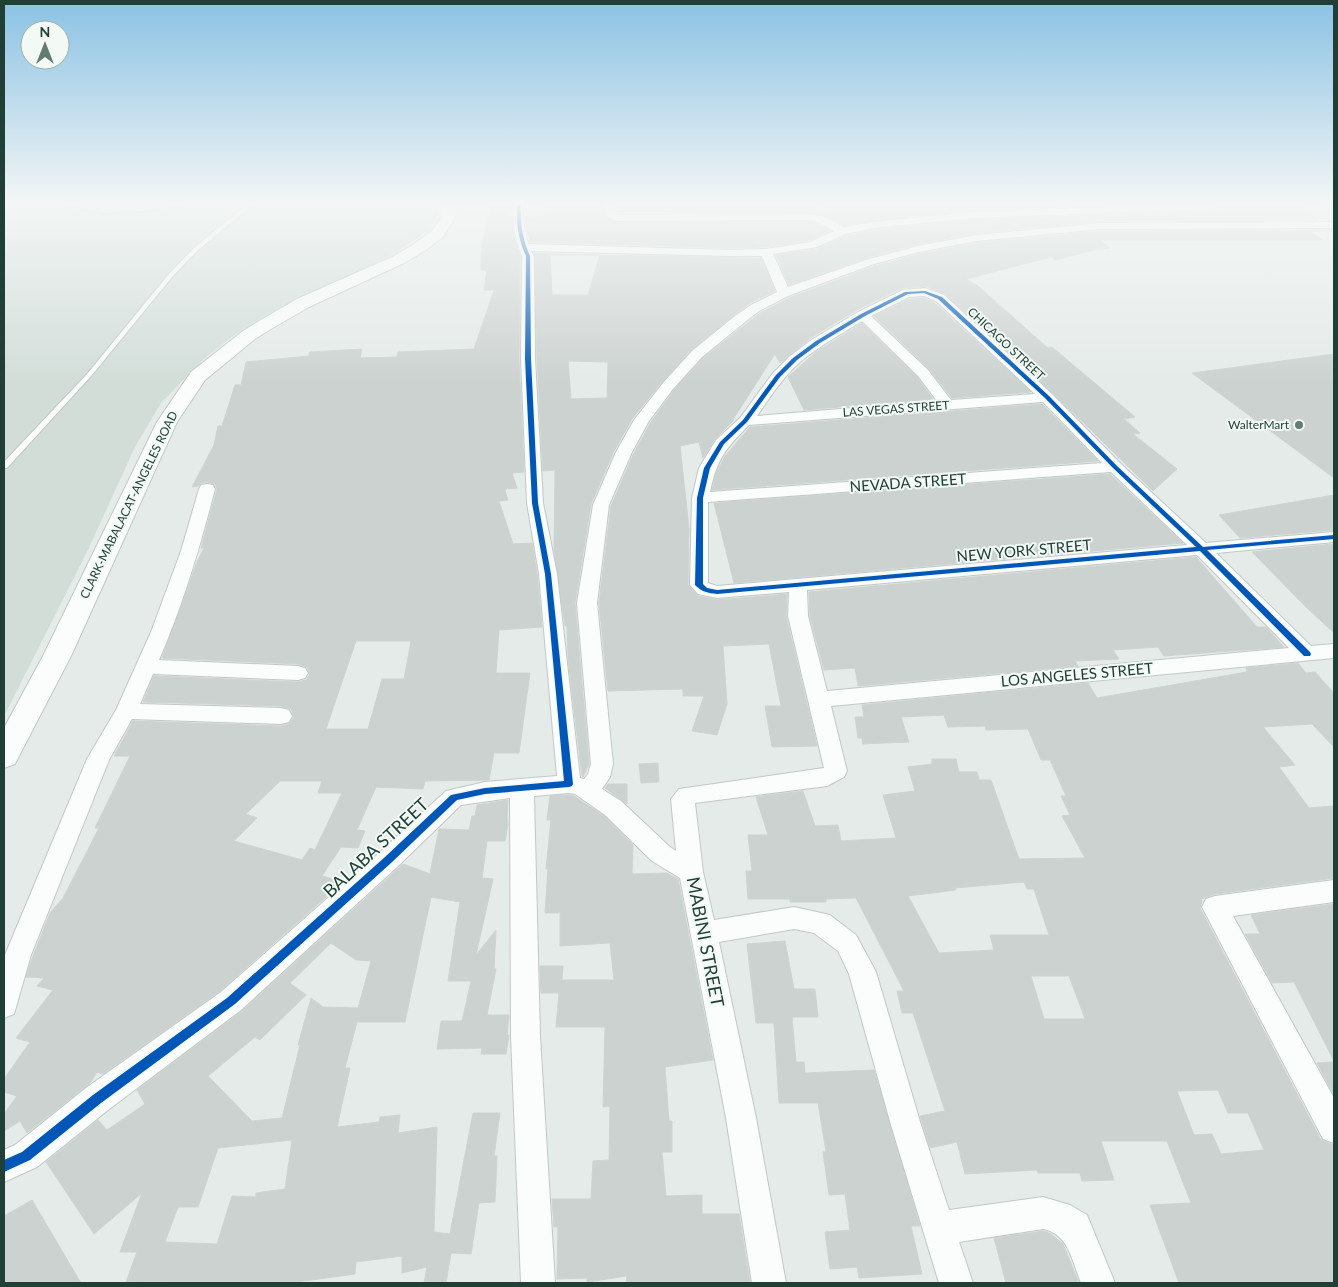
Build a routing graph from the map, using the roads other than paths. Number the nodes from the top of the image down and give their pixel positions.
1 (182, 263) edge
2 (391, 263) edge
3 (528, 263) edge
4 (772, 263) edge
5 (870, 263) edge
6 (784, 294) junction
7 (863, 315) junction
8 (1047, 397) junction
9 (948, 405) junction
10 (745, 420) junction
11 (4, 466) edge
12 (1115, 467) junction
13 (207, 489) dead end
14 (700, 498) junction
15 (1334, 537) edge
16 (1202, 549) junction
17 (798, 585) junction
18 (717, 592) joint
19 (1334, 651) edge
20 (1307, 654) junction
21 (145, 667) junction
22 (298, 672) dead end
23 (820, 699) junction
24 (126, 711) junction
25 (281, 716) dead end
26 (4, 756) edge
27 (522, 788) junction
28 (578, 788) junction
29 (691, 872) junction
30 (1334, 891) edge
31 (705, 933) junction
32 (4, 1005) edge
33 (1334, 1128) edge
34 (4, 1166) edge
35 (940, 1228) junction
36 (538, 1283) edge
37 (769, 1283) edge
38 (956, 1283) edge
39 (1098, 1283) edge

1 - 11 lane
2 - 26 main road, CLARK-MABALACAT-ANGELES ROAD
3 - 28 street
4 - 6 street
5 - 6 street
6 - 28 street
7 - 8 street, CHICAGO STREET
7 - 9 street
7 - 10 street, CHICAGO STREET
8 - 9 street, LAS VEGAS STREET
8 - 12 street, CHICAGO STREET
9 - 10 street, LAS VEGAS STREET
10 - 14 street, CHICAGO STREET
12 - 14 street, NEVADA STREET
12 - 16 street, CHICAGO STREET
13 - 21 street
14 - 18 street, CHICAGO STREET
15 - 16 street, NEW YORK STREET
16 - 17 street, NEW YORK STREET
16 - 20 street, CHICAGO STREET
17 - 18 street, NEW YORK STREET
17 - 23 street
19 - 20 street, LOS ANGELES STREET
20 - 23 street, LOS ANGELES STREET
21 - 22 street
21 - 24 street
23 - 29 street, MABINI STREET
24 - 25 street
24 - 32 street
27 - 28 street, BALABA STREET
27 - 34 street, BALABA STREET
27 - 36 street
28 - 29 street
29 - 31 street, MABINI STREET
30 - 33 street
31 - 35 street
31 - 37 street, MABINI STREET
35 - 38 street
35 - 39 street

